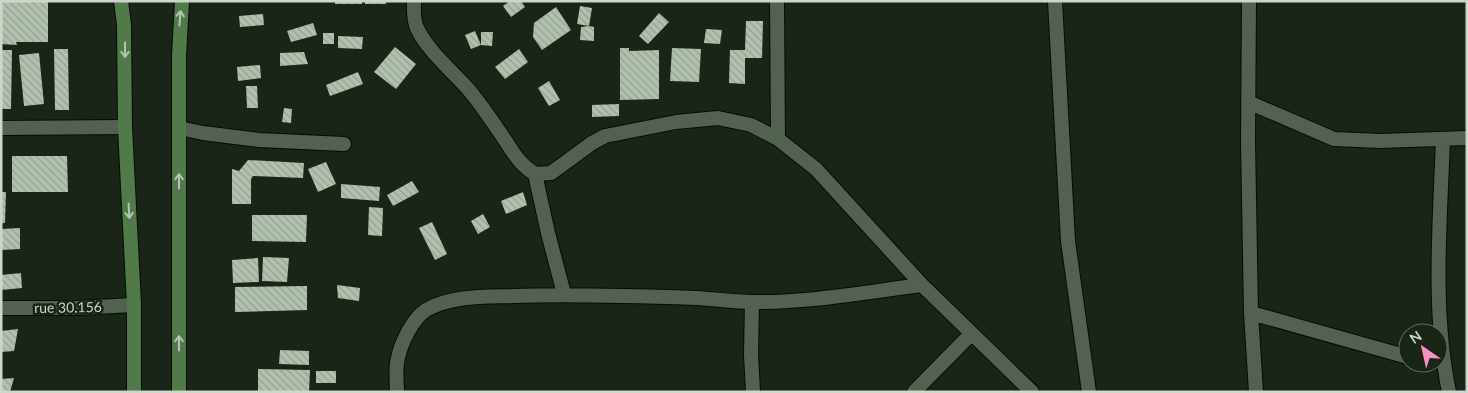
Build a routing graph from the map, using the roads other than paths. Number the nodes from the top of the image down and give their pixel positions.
1 (121, 1) edge
2 (182, 1) edge
3 (414, 1) edge
4 (777, 1) edge
5 (1055, 1) edge
6 (1249, 1) edge
7 (1248, 102) junction
8 (125, 127) junction
9 (1, 128) edge
10 (179, 128) junction
11 (778, 138) junction
12 (1467, 138) edge
13 (1443, 139) junction
14 (344, 144) dead end
15 (535, 174) junction
16 (922, 285) junction
17 (564, 294) junction
18 (752, 302) junction
19 (134, 305) junction
20 (1, 308) edge
21 (1251, 313) junction
22 (1441, 323) edge
23 (972, 334) junction
24 (1398, 354) edge
25 (1445, 373) edge
26 (134, 392) edge
27 (179, 392) edge
28 (397, 392) edge
29 (753, 392) edge
30 (914, 392) edge
31 (1032, 392) edge
32 (1088, 392) edge
33 (1256, 392) edge
34 (1449, 392) edge

1 -> 8 main road
10 -> 2 main road
3 - 15 street
4 - 11 street
5 - 32 street
6 - 7 street
7 - 13 street
7 - 21 street
8 - 9 street
8 -> 19 main road
10 - 14 street
27 -> 10 main road
11 - 15 street
11 - 16 street
12 - 13 street
13 - 22 street
15 - 17 street
16 - 18 street
16 - 23 street
17 - 18 street
17 - 28 street
18 - 29 street
19 - 20 street, rue 30.156
19 - 26 main road
21 - 24 street
21 - 33 street
23 - 30 street
23 - 31 street
25 - 34 street

